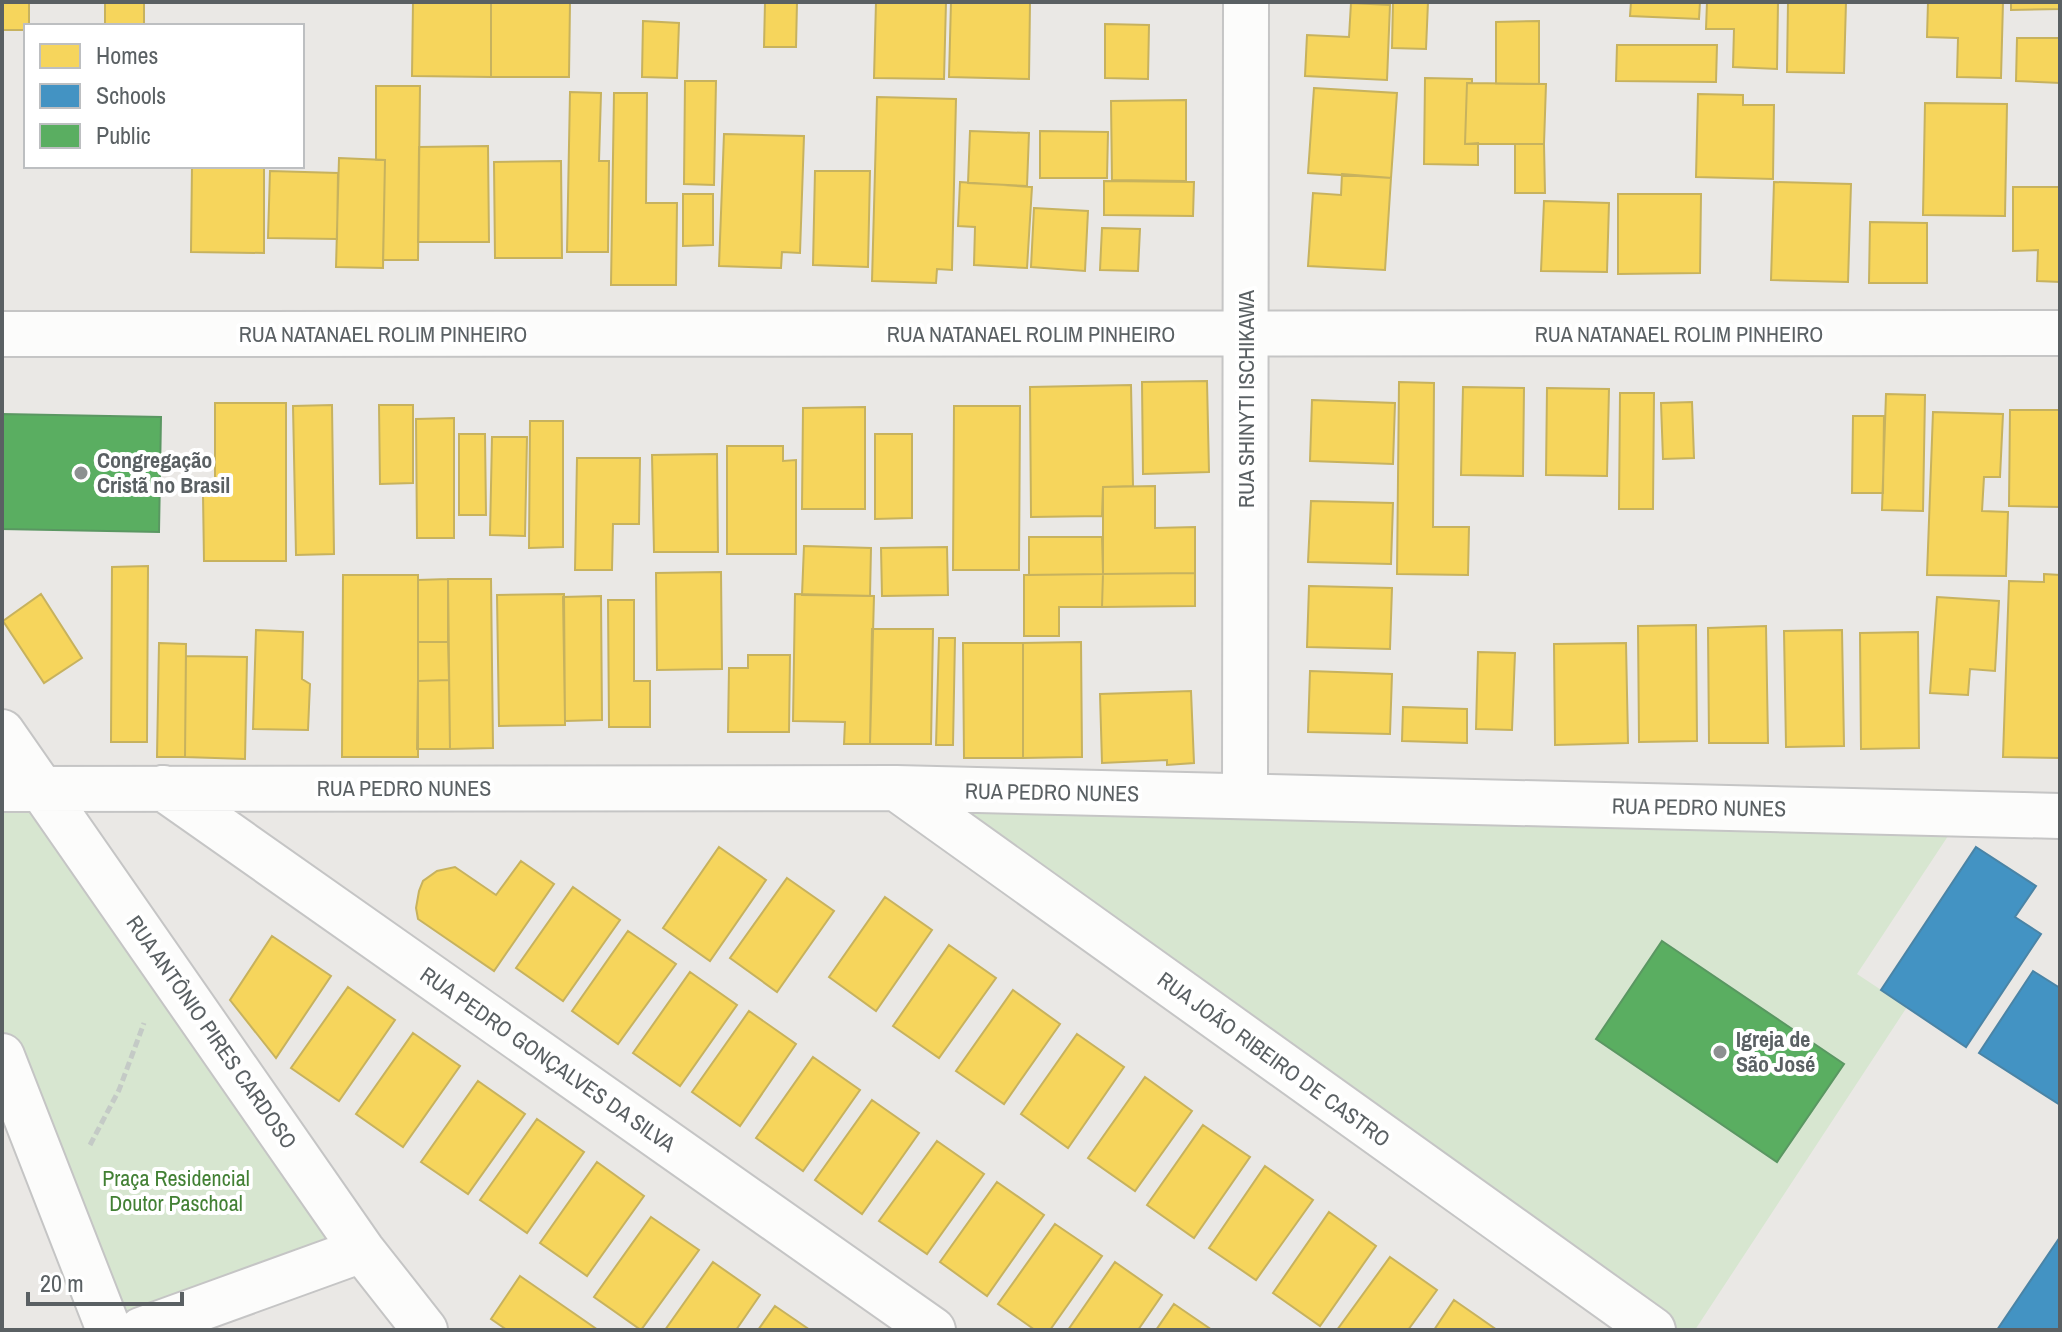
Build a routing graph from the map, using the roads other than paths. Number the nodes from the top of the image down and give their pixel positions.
1 (1246, 2) edge
2 (2060, 333) edge
3 (2, 334) edge
4 (1246, 334) junction
5 (2, 732) edge
6 (163, 788) junction
7 (896, 788) junction
8 (22, 789) edge
9 (1245, 796) junction
10 (2060, 816) edge
11 (2, 1056) edge
12 (362, 1250) junction
13 (109, 1330) edge
14 (141, 1330) edge
15 (425, 1330) edge
16 (933, 1330) edge
17 (1653, 1330) edge

1 - 4 street, RUA SHINYTI ISCHIKAWA
2 - 4 street, RUA NATANAEL ROLIM PINHEIRO
3 - 4 street, RUA NATANAEL ROLIM PINHEIRO
4 - 9 street, RUA SHINYTI ISCHIKAWA
5 - 8 street, RUA ANTÔNIO PIRES CARDOSO
6 - 7 street, RUA PEDRO NUNES
6 - 8 street, RUA PEDRO NUNES
6 - 16 street, RUA PEDRO GONÇALVES DA SILVA
7 - 9 street, RUA PEDRO NUNES
7 - 17 street, RUA JOÃO RIBEIRO DE CASTRO
8 - 12 street, RUA ANTÔNIO PIRES CARDOSO
9 - 10 street, RUA PEDRO NUNES
11 - 13 street
12 - 14 street
12 - 15 street, RUA ANTÔNIO PIRES CARDOSO

